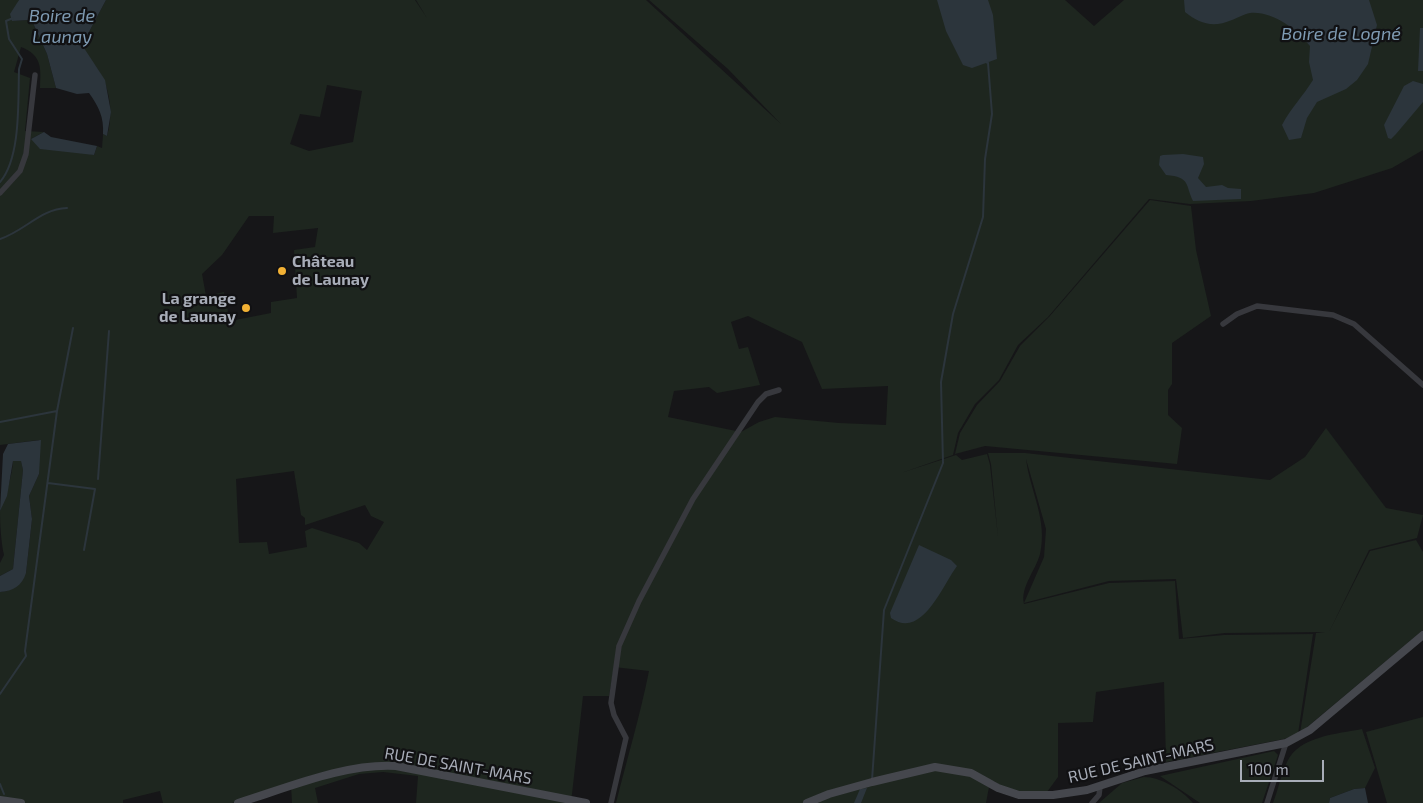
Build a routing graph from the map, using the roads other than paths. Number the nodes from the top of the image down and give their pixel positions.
1 (35, 75) dead end
2 (0, 194) edge
3 (1223, 324) dead end
4 (1423, 385) edge
5 (779, 390) dead end
6 (1423, 635) edge
7 (1286, 742) junction
8 (1100, 787) junction
9 (0, 800) edge
10 (21, 803) edge
11 (238, 803) edge
12 (586, 803) edge
13 (611, 803) edge
14 (808, 803) edge
15 (1092, 803) edge
16 (1267, 803) edge

1 - 2 street
3 - 4 street
5 - 13 street
6 - 7 street, RUE DE SAINT-MARS
7 - 8 street, RUE DE SAINT-MARS
7 - 16 street
8 - 14 street, RUE DE SAINT-MARS
8 - 15 street
9 - 10 street
11 - 12 street, RUE DE SAINT-MARS

